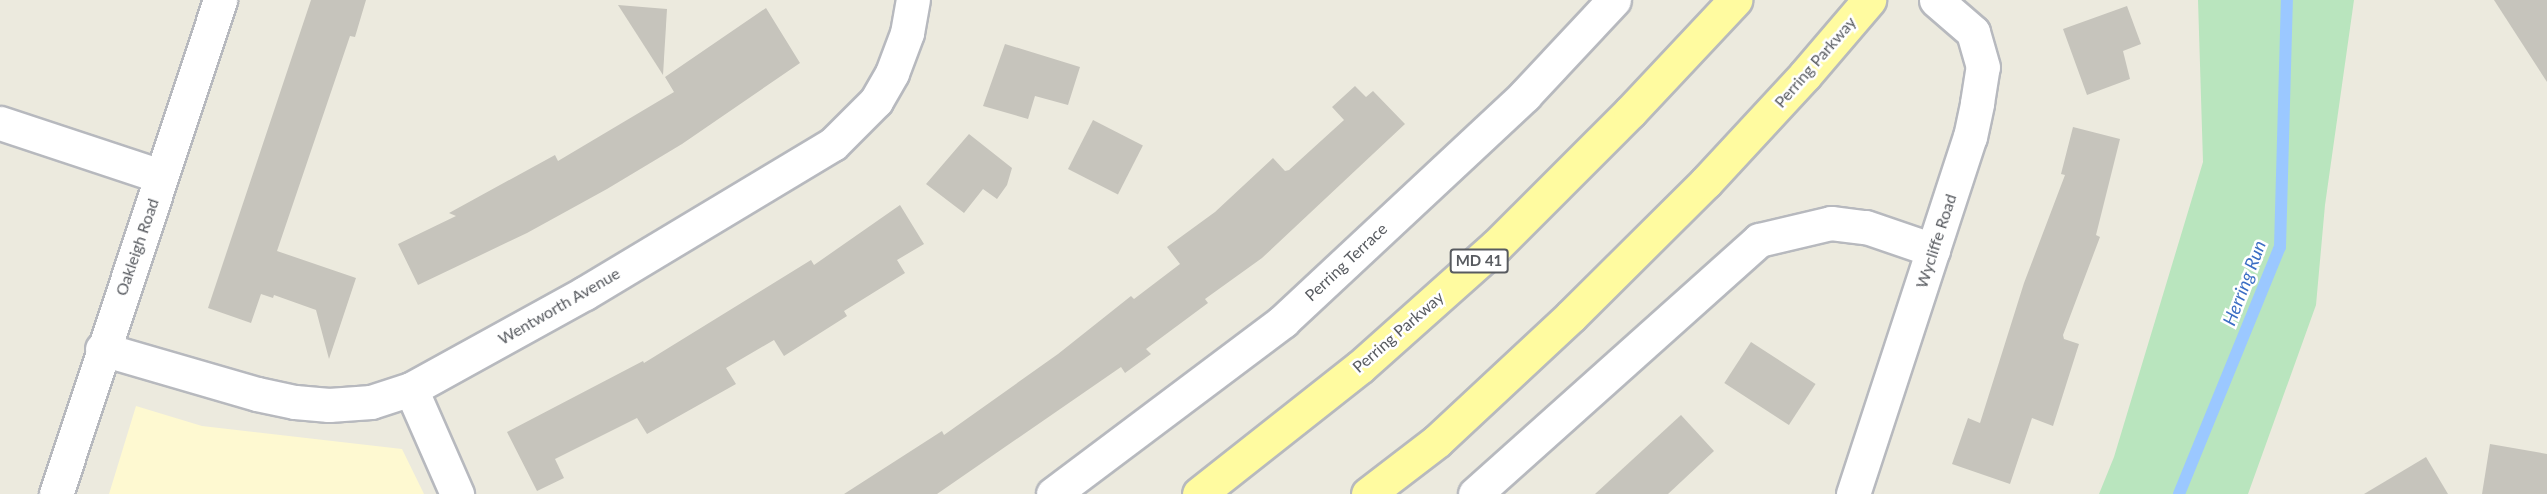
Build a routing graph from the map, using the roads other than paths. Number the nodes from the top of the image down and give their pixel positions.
1 (219, 0) edge
2 (913, 0) edge
3 (1614, 0) edge
4 (1735, 0) edge
5 (1869, 0) edge
6 (1936, 0) edge
7 (0, 123) edge
8 (160, 176) junction
9 (1933, 250) junction
10 (102, 349) junction
11 (411, 389) junction
12 (56, 494) edge
13 (457, 494) edge
14 (1053, 494) edge
15 (1199, 494) edge
16 (1368, 494) edge
17 (1475, 494) edge
18 (1853, 494) edge

1 - 8 street, Oakleigh Road
2 - 11 street, Wentworth Avenue
3 - 14 street, Perring Terrace
4 - 15 main road, Perring Parkway / MD 41
5 - 16 main road, Perring Parkway
6 - 9 street, Wycliffe Road
7 - 8 street
8 - 10 street, Oakleigh Road
9 - 17 street
9 - 18 street, Wycliffe Road
10 - 11 street, Wentworth Avenue
10 - 12 street, Oakleigh Road
11 - 13 street

